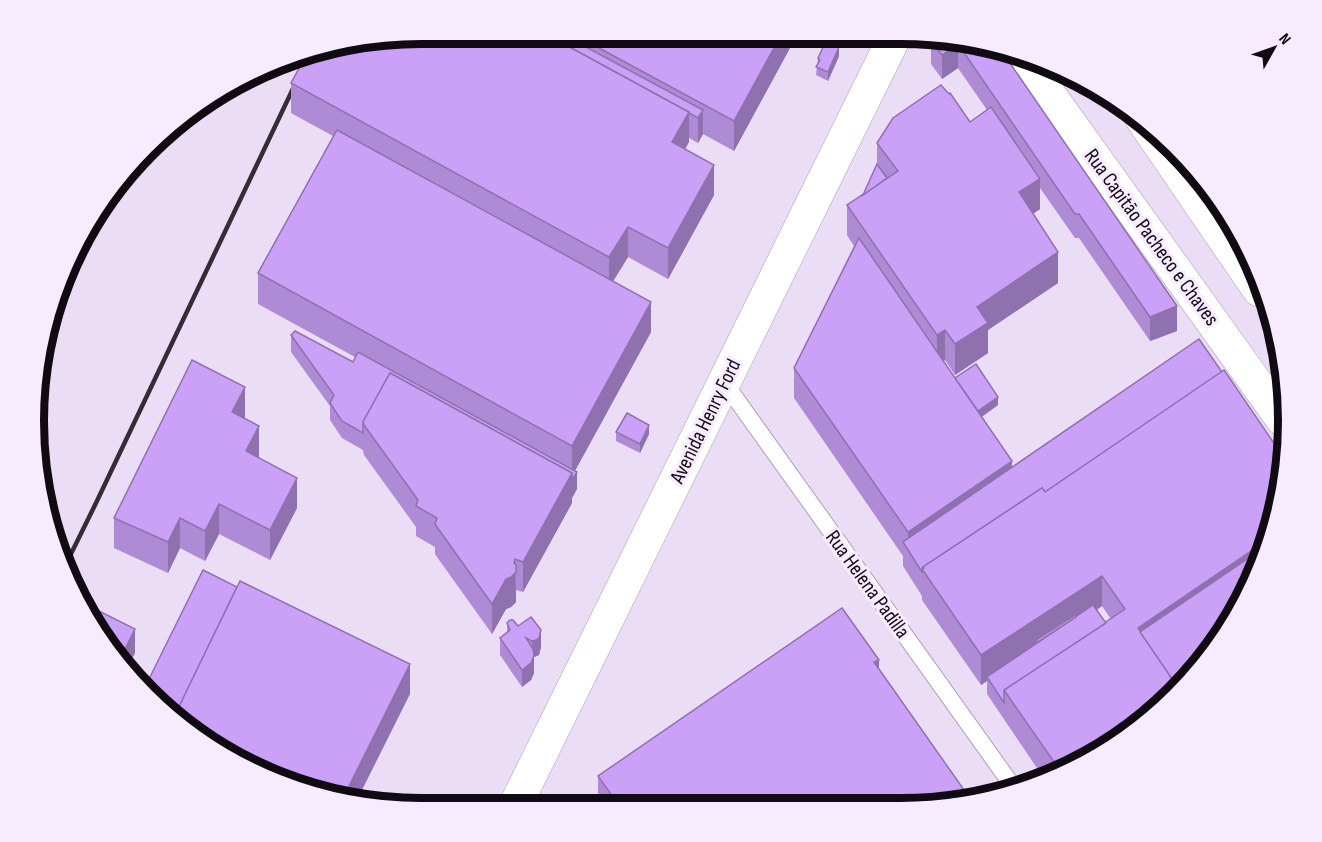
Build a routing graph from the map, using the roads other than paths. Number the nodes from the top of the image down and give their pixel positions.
1 (891, 44) edge
2 (1029, 67) edge
3 (1161, 148) edge
4 (1252, 281) edge
5 (724, 382) junction
6 (1279, 414) edge
7 (1010, 782) edge
8 (519, 798) edge

1 - 5 street, Avenida Henry Ford
2 - 6 street, Rua Capitão Pacheco e Chaves
3 - 4 street
5 - 7 lane, Rua Helena Padilla
5 - 8 street, Avenida Henry Ford

